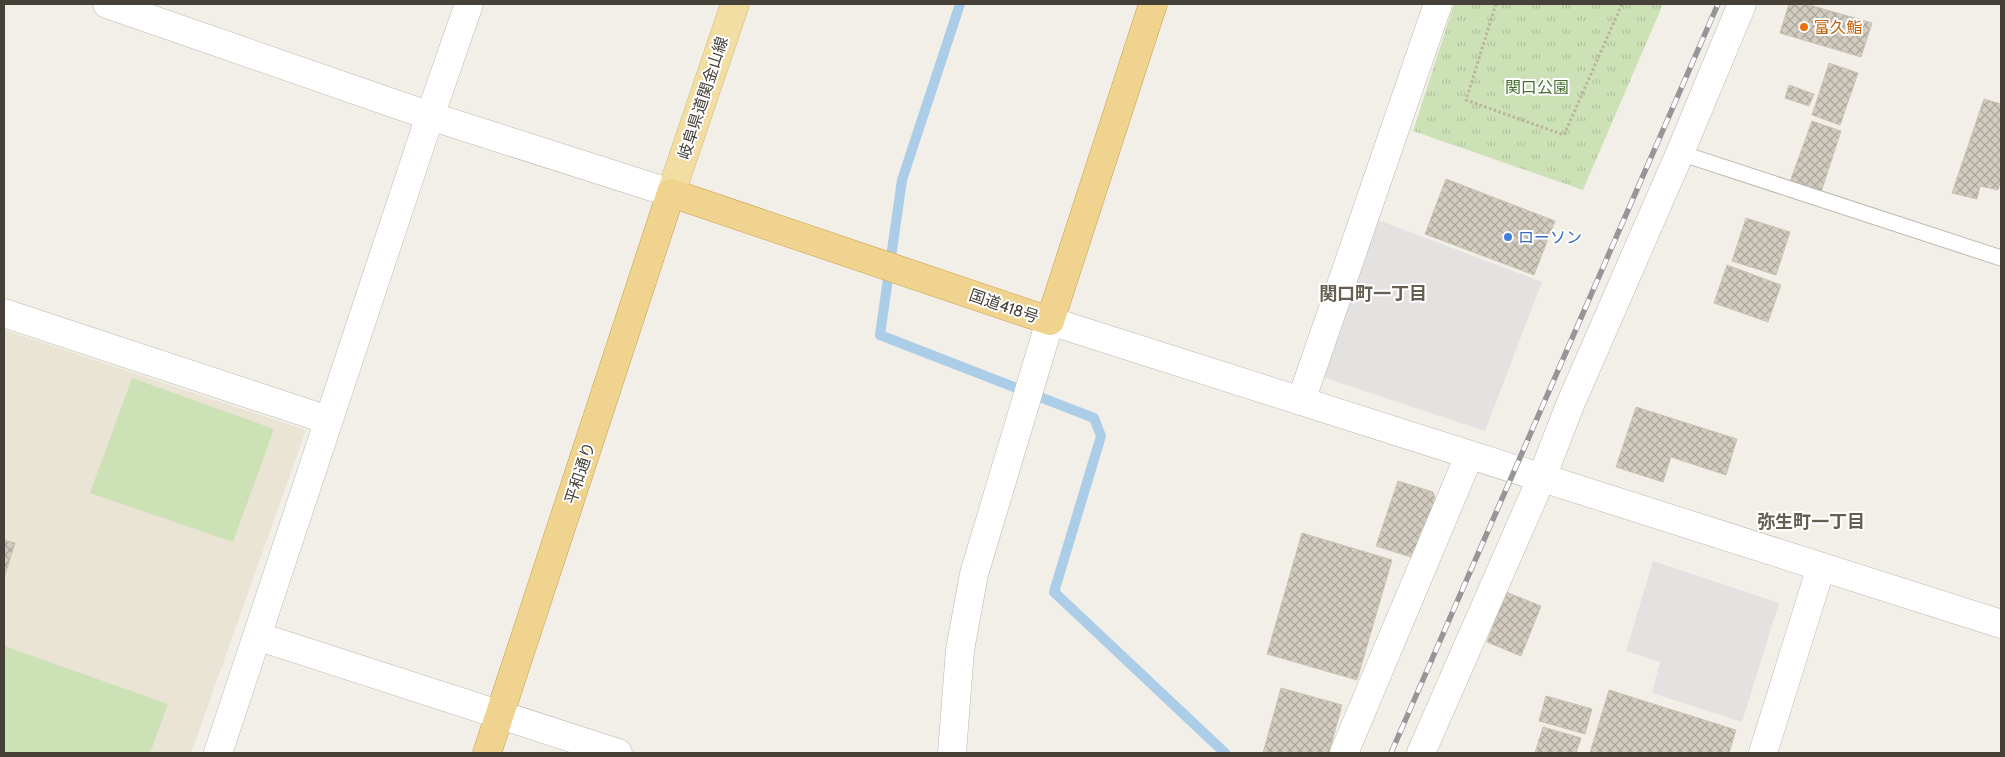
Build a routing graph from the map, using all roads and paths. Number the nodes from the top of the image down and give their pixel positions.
1 (107, 4) edge
2 (469, 4) edge
3 (735, 4) edge
4 (1153, 4) edge
5 (1438, 4) edge
6 (1496, 4) edge
7 (1622, 4) edge
8 (1742, 4) edge
9 (430, 116) junction
10 (1680, 153) junction
11 (672, 193) junction
12 (2001, 258) edge
13 (4, 313) edge
14 (1050, 321) junction
15 (1301, 401) junction
16 (328, 420) junction
17 (1469, 456) junction
18 (1542, 477) junction
19 (1822, 568) junction
20 (2001, 624) edge
21 (257, 636) junction
22 (500, 715) junction
23 (218, 753) edge
24 (488, 753) edge
25 (618, 753) edge
26 (952, 753) edge
27 (1344, 753) edge
28 (1421, 753) edge
29 (1763, 753) edge

1 - 9 street
2 - 9 street
3 - 11 main road, 岐阜県道関金山線
4 - 14 highway, 国道418号
5 - 15 street
6 - 7 path
8 - 10 street
9 - 11 street
9 - 16 street
10 - 12 lane
10 - 18 street
11 - 14 highway, 国道418号
11 - 22 highway, 平和通り
13 - 16 street
14 - 15 street
14 - 26 street
15 - 17 street
16 - 21 street
17 - 18 street
17 - 27 street
18 - 19 street
18 - 28 street
19 - 20 street
19 - 29 street
21 - 22 street
21 - 23 street
22 - 24 highway, 平和通り
22 - 25 street

